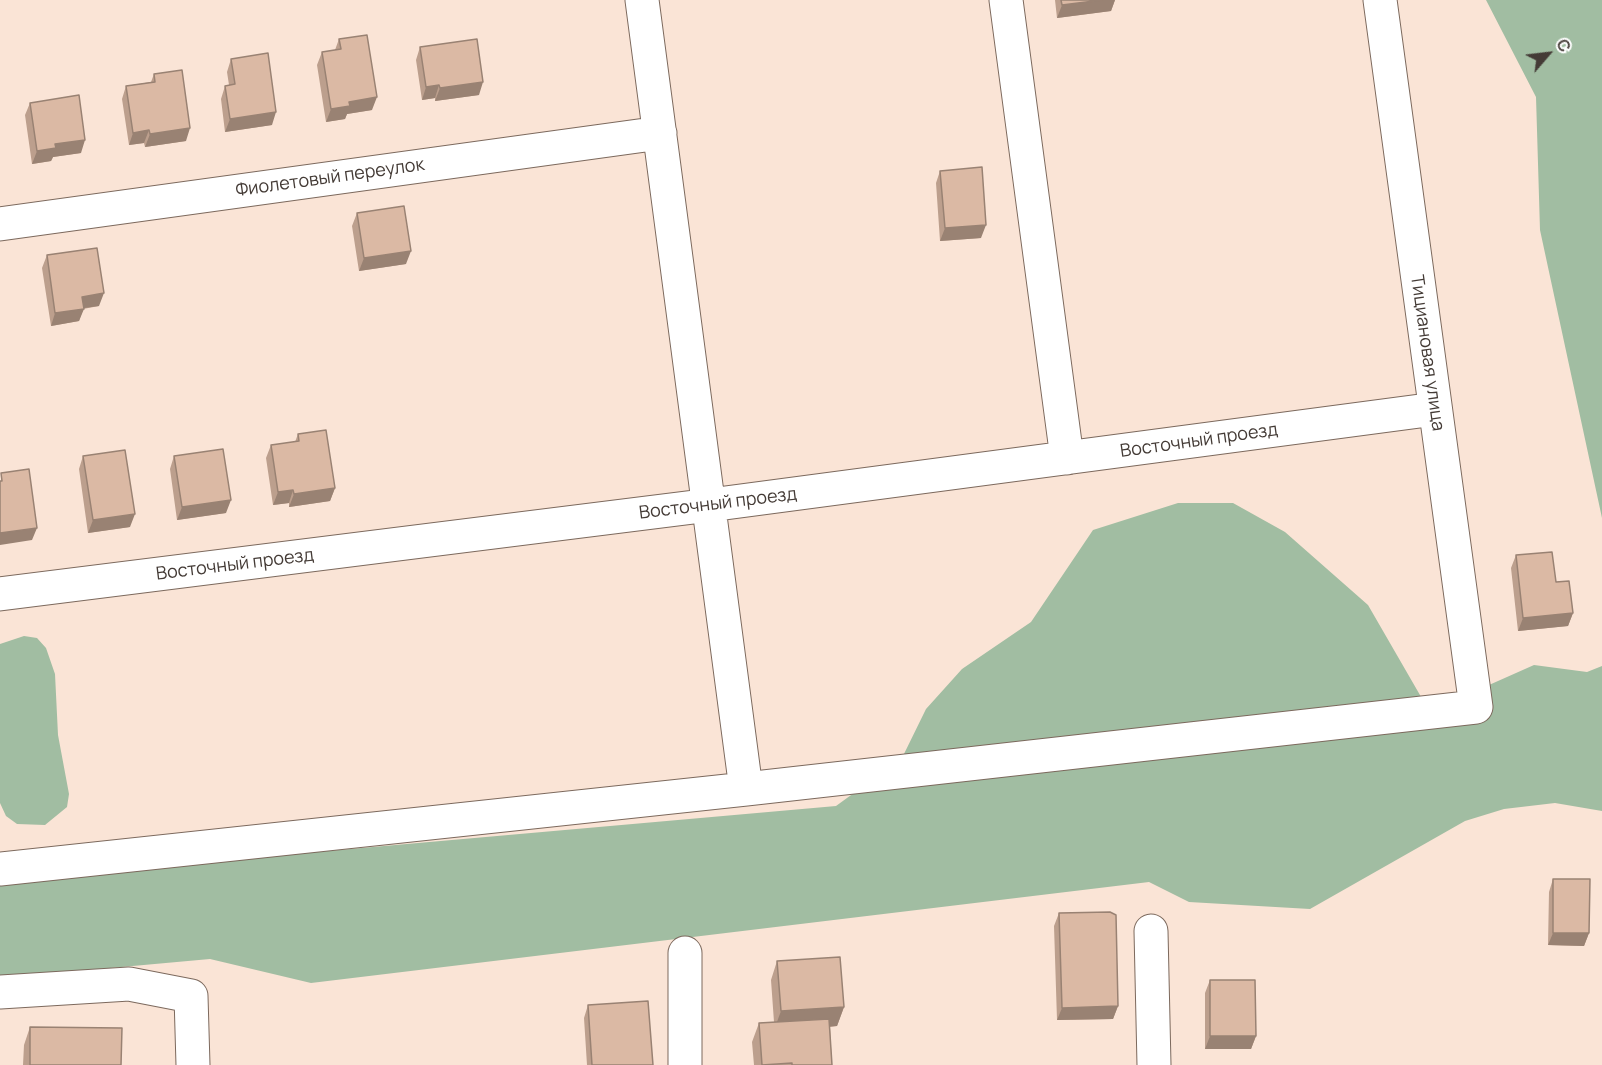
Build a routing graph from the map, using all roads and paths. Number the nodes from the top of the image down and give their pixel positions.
1 (642, 0) edge
2 (1006, 0) edge
3 (1380, 0) edge
4 (660, 133) junction
5 (0, 224) edge
6 (1434, 410) junction
7 (1067, 458) junction
8 (710, 506) junction
9 (0, 594) edge
10 (746, 789) junction
11 (0, 869) edge
12 (1151, 932) dead end
13 (684, 953) dead end
14 (0, 992) edge
15 (193, 1065) edge
16 (685, 1065) edge
17 (1154, 1065) edge

1 - 4 street
2 - 7 street
3 - 6 street, Тициановая улица
4 - 5 street, Фиолетовый переулок
4 - 8 street
6 - 7 street, Восточный проезд
6 - 10 street, Тициановая улица
7 - 8 street, Восточный проезд
8 - 9 street, Восточный проезд
8 - 10 street
10 - 11 street
12 - 17 street
13 - 16 street
14 - 15 street

